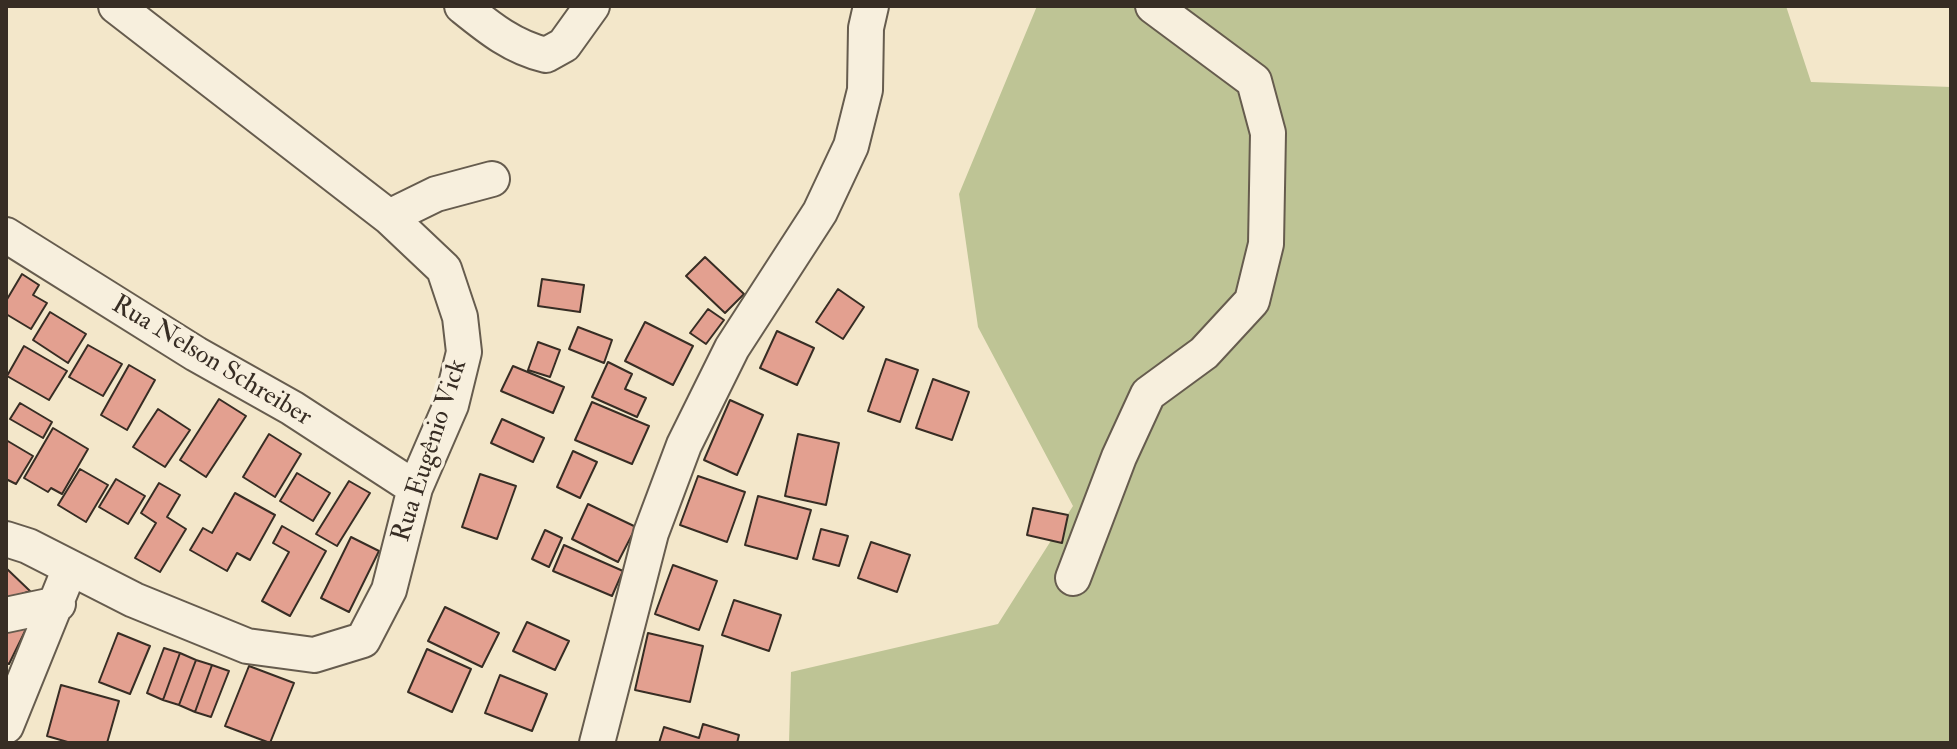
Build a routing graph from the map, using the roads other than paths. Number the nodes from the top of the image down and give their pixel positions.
1 (116, 6) edge
2 (462, 6) edge
3 (592, 6) edge
4 (871, 6) edge
5 (1153, 6) edge
6 (492, 179) dead end
7 (389, 217) junction
8 (6, 235) edge
9 (415, 488) junction
10 (6, 539) edge
11 (70, 568) junction
12 (1073, 578) dead end
13 (58, 604) junction
14 (6, 615) edge
15 (6, 726) edge
16 (597, 743) edge

1 - 7 street, Rua Eugênio Vick
2 - 3 street
4 - 16 street
5 - 12 street
6 - 7 street
7 - 9 street, Rua Eugênio Vick
8 - 9 street, Rua Nelson Schreiber
9 - 11 street, Rua Eugênio Vick
10 - 11 street, Rua Eugênio Vick
11 - 13 street
13 - 14 street
13 - 15 street

